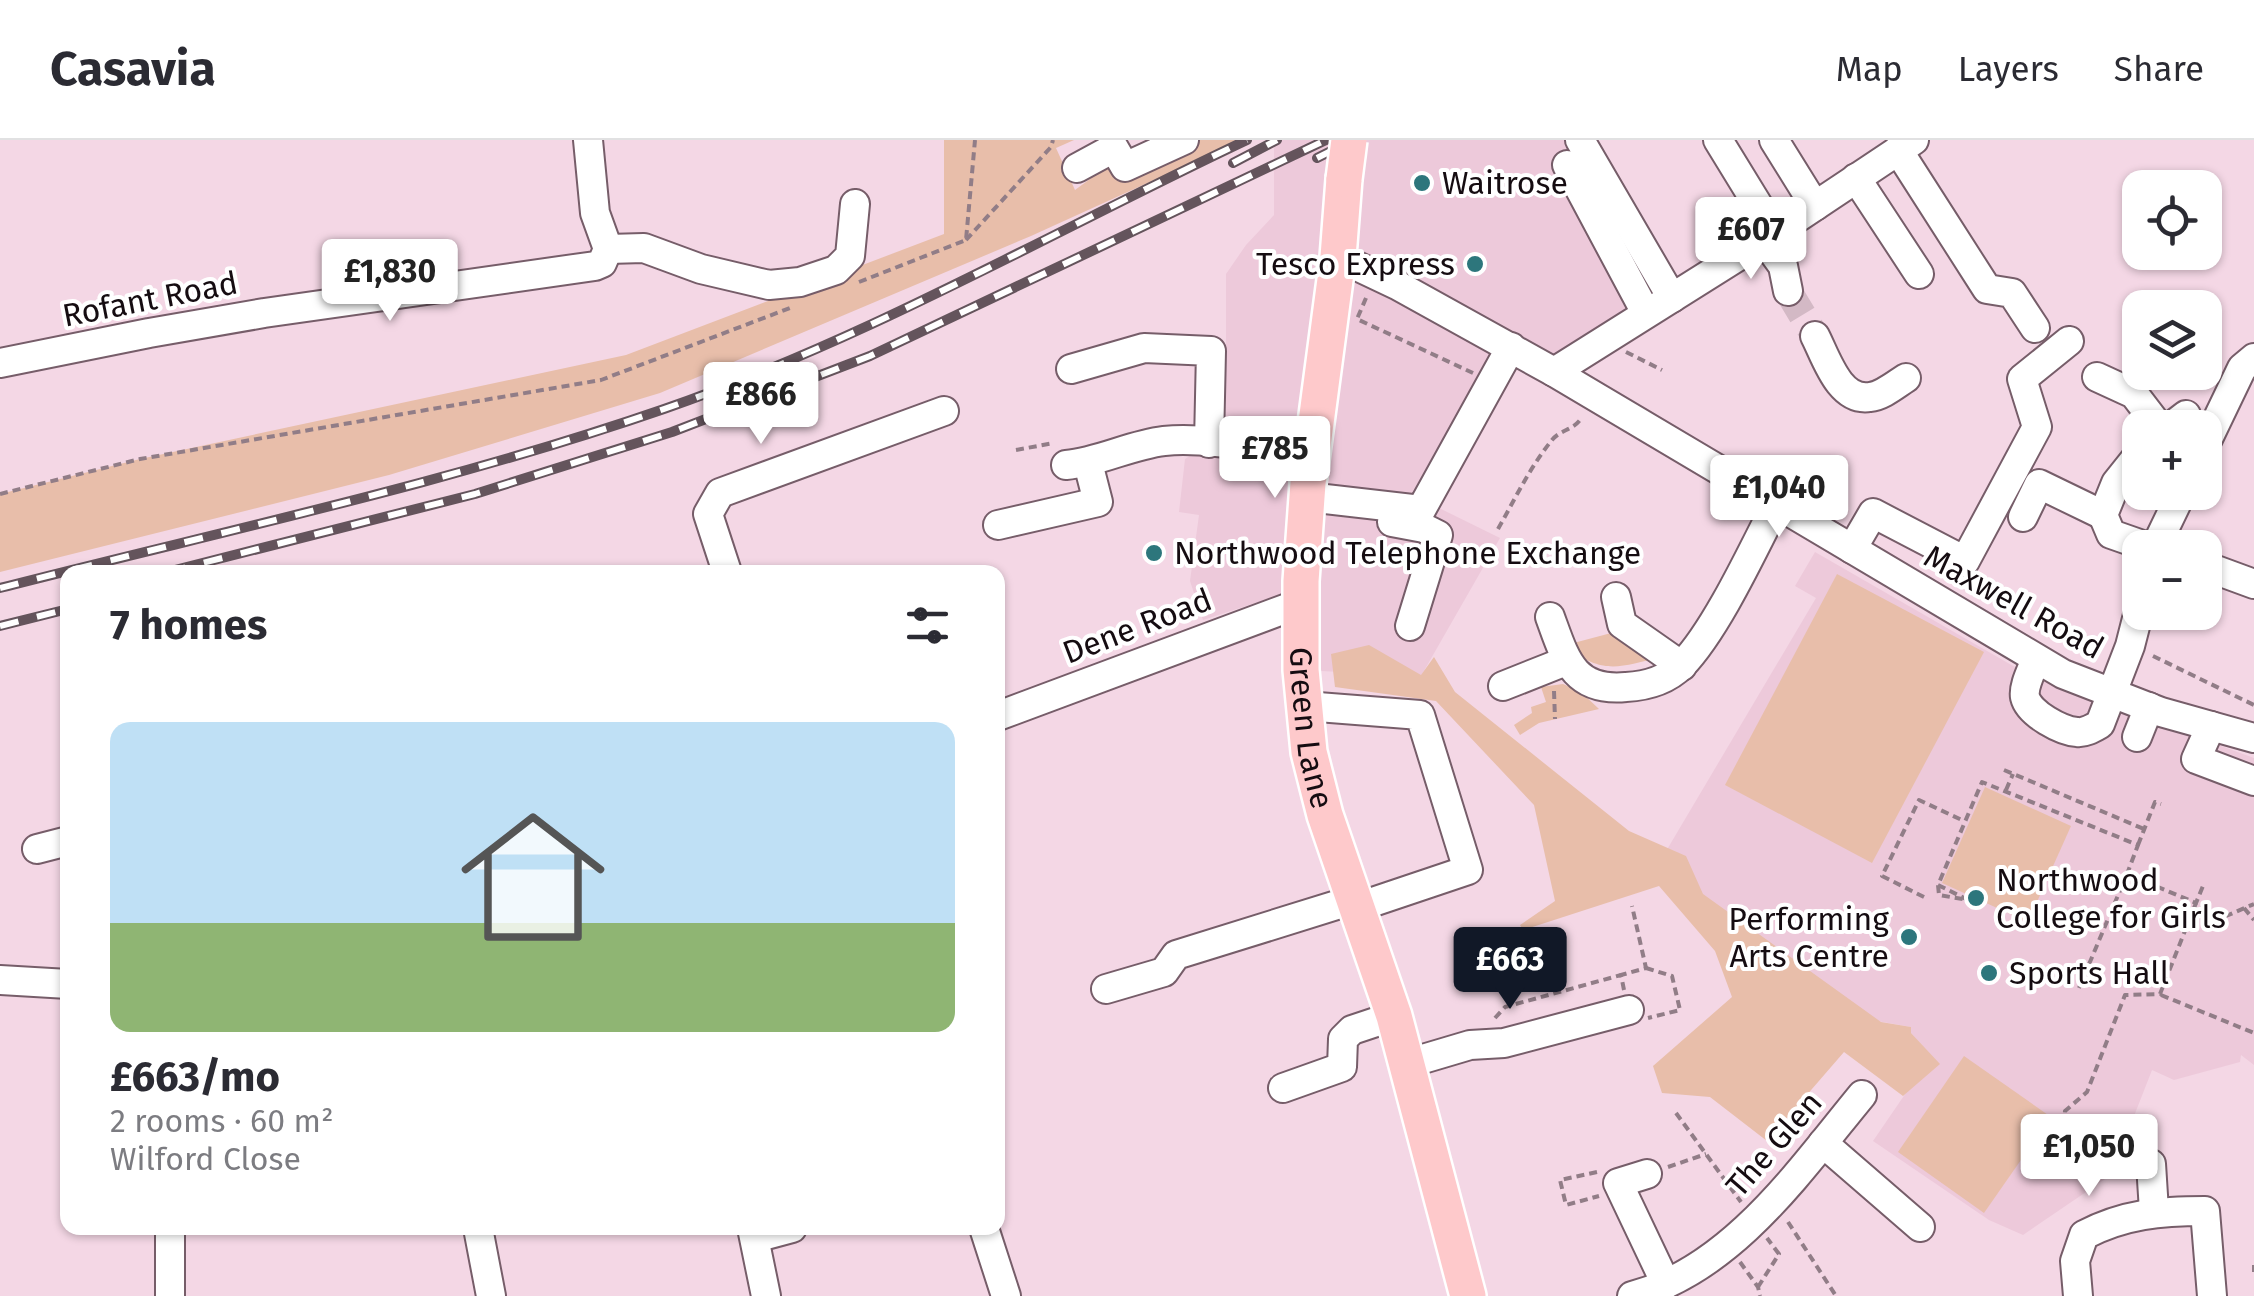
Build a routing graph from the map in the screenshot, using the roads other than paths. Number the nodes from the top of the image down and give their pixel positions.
1 (588, 140) edge
2 (1184, 140) edge
3 (1349, 140) edge
4 (1718, 140) edge
5 (1774, 140) edge
6 (1906, 145) edge
7 (1573, 152) edge
8 (1076, 168) dead end
9 (1856, 178) junction
10 (855, 204) dead end
11 (1814, 206) junction
12 (1770, 236) junction
13 (608, 249) junction
14 (1338, 256) junction
15 (1919, 274) dead end
16 (1788, 291) tunnel mouth
17 (1672, 298) junction
18 (1646, 313) junction
19 (2035, 328) dead end
20 (1815, 336) tunnel mouth
21 (2069, 341) dead end
22 (1511, 347) junction
23 (2254, 358) edge
24 (0, 364) edge
25 (1070, 370) dead end
26 (1554, 372) junction
27 (2096, 377) dead end
28 (1906, 378) dead end
29 (2146, 410) edge
30 (2222, 410) edge
31 (944, 411) dead end
32 (1209, 444) junction
33 (1312, 457) junction
34 (2122, 476) edge
35 (1307, 502) junction
36 (1776, 505) junction
37 (2103, 515) junction
38 (2024, 517) dead end
39 (998, 524) dead end
40 (2122, 538) edge
41 (1852, 549) junction
42 (1965, 561) junction
43 (725, 565) edge
44 (2222, 572) edge
45 (2254, 584) edge
46 (1616, 596) dead end
47 (1301, 603) junction
48 (1942, 604) junction
49 (1550, 617) dead end
50 (1410, 626) dead end
51 (2134, 630) edge
52 (2036, 659) junction
53 (1566, 661) junction
54 (1682, 666) junction
55 (1503, 686) dead end
56 (2112, 694) junction
57 (1304, 706) junction
58 (2148, 708) junction
59 (1005, 713) edge
60 (2210, 726) junction
61 (2137, 738) dead end
62 (2254, 738) edge
63 (2254, 781) edge
64 (60, 843) edge
65 (37, 850) dead end
66 (1368, 901) junction
67 (0, 980) edge
68 (60, 984) edge
69 (1106, 989) dead end
70 (1630, 1010) road end
71 (1394, 1016) junction
72 (1406, 1064) junction
73 (1283, 1088) dead end
74 (1862, 1094) dead end
75 (1823, 1142) junction
76 (2151, 1164) dead end
77 (1647, 1174) road end
78 (2154, 1211) junction
79 (1920, 1227) dead end
80 (170, 1235) edge
81 (479, 1235) edge
82 (753, 1235) edge
83 (986, 1235) edge
84 (1666, 1284) junction
85 (1637, 1295) edge
86 (170, 1296) edge
87 (491, 1296) edge
88 (766, 1296) edge
89 (1006, 1296) edge
90 (1468, 1296) edge
91 (2078, 1296) edge
92 (2212, 1296) edge

1 - 13 street
2 - 8 street
3 - 14 main road, Green Lane, bridge
4 - 12 street
5 - 11 street
6 - 9 street
6 - 19 street
7 - 17 street
7 - 18 street
9 - 11 street
9 - 15 street
10 - 13 street
11 - 12 street
12 - 16 street
12 - 17 street
13 - 24 street, Rofant Road
14 - 22 street, Maxwell Road
14 - 33 main road, Green Lane
17 - 18 street
18 - 26 street
20 - 28 street
21 - 42 street
22 - 26 street, Maxwell Road
22 - 35 street
23 - 30 street
25 - 32 street
26 - 36 street, Maxwell Road
27 - 29 street
31 - 43 street
32 - 33 street
32 - 39 street
33 - 35 main road, Green Lane
34 - 37 street
35 - 47 main road, Green Lane
35 - 50 street
36 - 41 street, Maxwell Road
36 - 54 street
37 - 38 street
37 - 40 street
41 - 42 street
41 - 48 street, Maxwell Road
42 - 48 street
44 - 45 street
46 - 54 street
47 - 57 main road, Green Lane
47 - 59 street, Dene Road
48 - 52 street, Maxwell Road
49 - 53 street
51 - 56 street
52 - 56 street, Maxwell Road
52 - 56 street
53 - 54 street
53 - 55 street
56 - 58 street, Maxwell Road
57 - 66 main road, Green Lane
57 - 66 street
58 - 60 street, Maxwell Road
58 - 61 street
60 - 62 street, Maxwell Road
60 - 63 street
64 - 65 street
66 - 69 street
66 - 71 main road, Green Lane
67 - 68 street
70 - 72 street
71 - 72 main road, Green Lane
71 - 73 street
72 - 90 main road, Green Lane
74 - 75 street, The Glen
75 - 79 street
75 - 84 street, The Glen
76 - 78 street
77 - 84 street
78 - 91 street
78 - 92 street
80 - 86 street
81 - 87 street
82 - 88 street
83 - 89 street
84 - 85 street, The Glen

